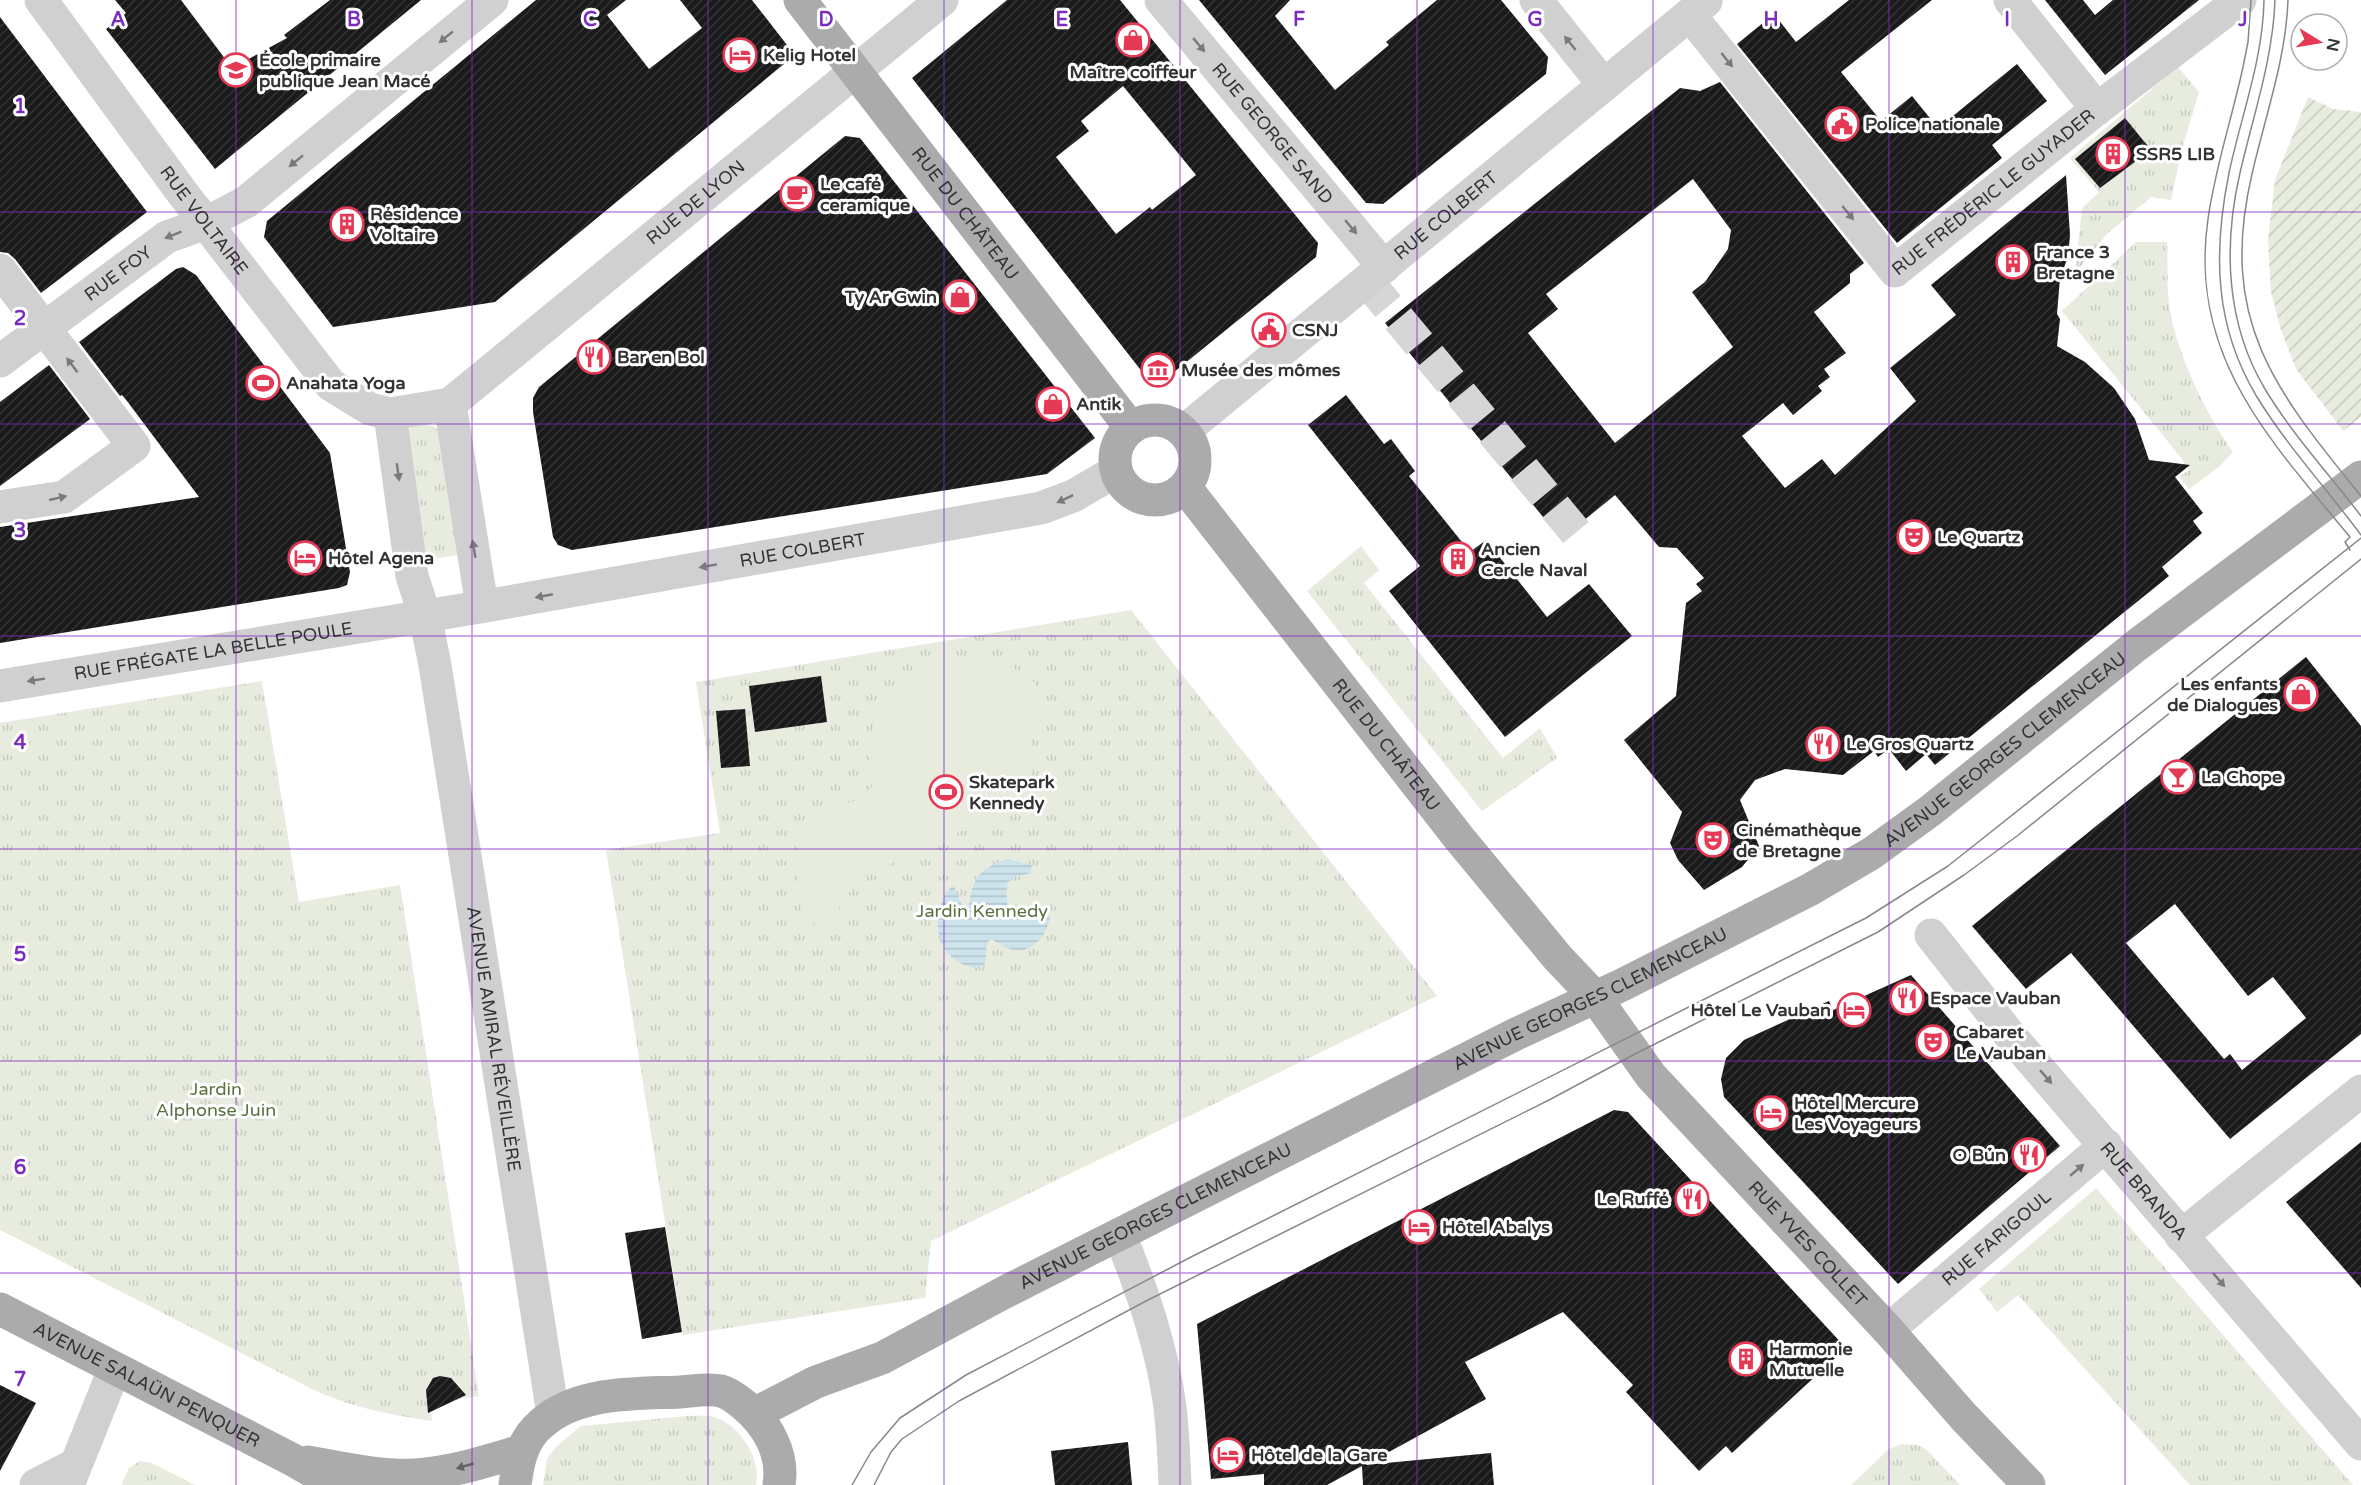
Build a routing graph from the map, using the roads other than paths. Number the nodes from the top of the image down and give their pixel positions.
1 (41, 0) edge
2 (492, 0) edge
3 (800, 0) edge
4 (942, 0) edge
5 (1161, 0) edge
6 (1536, 0) edge
7 (2010, 0) edge
8 (2240, 0) edge
9 (1699, 7) edge
10 (855, 72) junction
11 (1604, 85) junction
12 (2097, 109) junction
13 (206, 223) junction
14 (1384, 267) junction
15 (0, 270) edge
16 (43, 328) junction
17 (0, 361) edge
18 (450, 404) junction
19 (390, 414) junction
20 (1131, 428) junction
21 (1184, 432) junction
22 (1116, 471) junction
23 (2361, 477) edge
24 (1185, 487) junction
25 (0, 507) edge
26 (454, 611) junction
27 (0, 686) edge
28 (1930, 935) dead end
29 (1595, 997) junction
30 (2361, 1091) edge
31 (2106, 1145) junction
32 (1120, 1235) junction
33 (2181, 1236) junction
34 (0, 1309) edge
35 (1888, 1330) junction
36 (114, 1370) junction
37 (754, 1413) junction
38 (553, 1414) junction
39 (2361, 1444) edge
40 (521, 1451) junction
41 (292, 1460) junction
42 (71, 1475) edge
43 (36, 1485) edge
44 (336, 1485) edge
45 (515, 1485) edge
46 (779, 1485) edge
47 (1175, 1485) edge
48 (2029, 1485) edge

1 - 13 street, RUE VOLTAIRE
2 -> 13 street, RUE FOY
3 - 10 main road, RUE DU CHÂTEAU
4 - 10 street, RUE DE LYON
5 -> 14 street, RUE GEORGE SAND
11 -> 6 street
7 - 12 street
8 - 12 street, RUE FRÉDÉRIC LE GUYADER
9 - 11 street, RUE COLBERT
9 -> 12 street, RUE FRÉDÉRIC LE GUYADER
10 - 18 street, RUE DE LYON
10 - 20 main road, RUE DU CHÂTEAU
11 - 14 street, RUE COLBERT
13 -> 16 street, RUE FOY
13 - 19 street, RUE VOLTAIRE
14 - 21 street, RUE COLBERT
15 - 16 street
16 - 17 street, RUE FOY
25 -> 16 street
18 - 19 street
26 -> 18 street, AVENUE AMIRAL RÉVEILLÈRE
19 -> 26 street, AVENUE AMIRAL RÉVEILLÈRE
20 - 21 main road
20 - 22 main road
21 - 24 main road
22 - 24 main road
22 -> 26 street, RUE COLBERT
23 - 29 main road, AVENUE GEORGES CLEMENCEAU
24 - 29 main road, RUE DU CHÂTEAU
26 -> 27 street, RUE FRÉGATE LA BELLE POULE
26 - 38 street, AVENUE AMIRAL RÉVEILLÈRE
28 -> 31 street, RUE BRANDA
29 - 32 main road, AVENUE GEORGES CLEMENCEAU
29 - 35 main road, RUE YVES COLLET
30 - 33 street
31 - 33 street, RUE BRANDA
35 -> 31 street, RUE FARIGOUL
32 - 37 main road, AVENUE GEORGES CLEMENCEAU
32 - 47 street
33 -> 39 street, RUE BRANDA
34 - 36 main road, AVENUE SALAÜN PENQUER
35 - 48 main road, RUE YVES COLLET
36 - 41 main road, AVENUE SALAÜN PENQUER
36 - 42 street
37 - 38 main road
37 - 46 main road
38 - 40 main road
40 -> 41 main road, AVENUE SALAÜN PENQUER
40 - 45 main road
41 - 44 main road, AVENUE SALAÜN PENQUER
42 - 43 street

